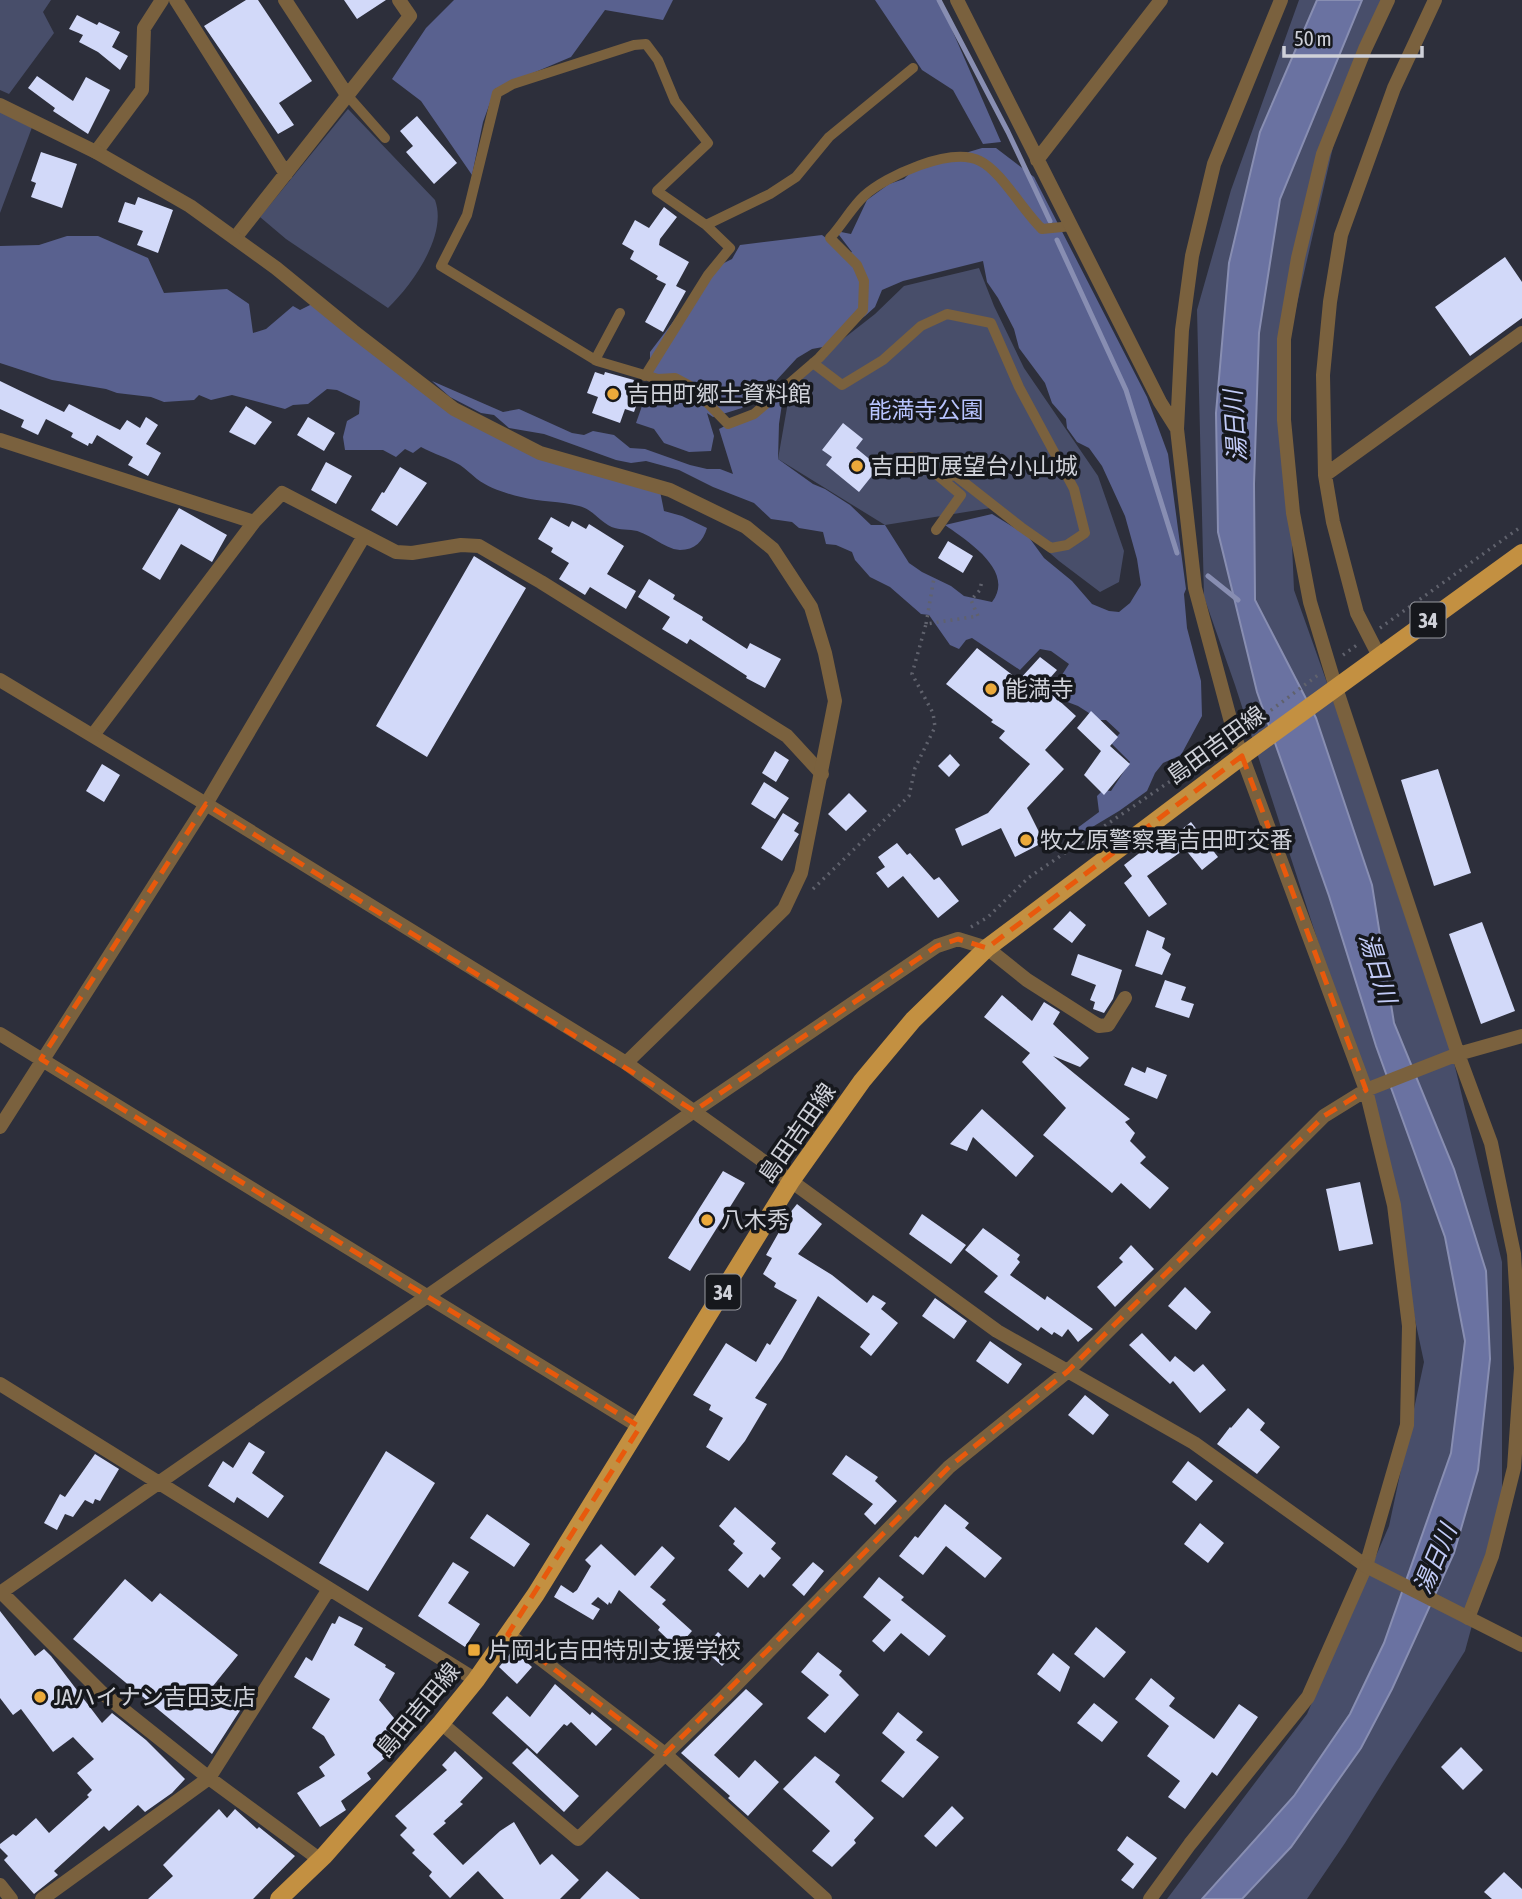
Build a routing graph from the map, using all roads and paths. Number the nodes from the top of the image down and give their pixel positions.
1 (162, 0) edge
2 (176, 0) edge
3 (285, 0) edge
4 (399, 0) edge
5 (1161, 0) edge
6 (1281, 0) edge
7 (1388, 0) edge
8 (1435, 0) edge
9 (961, 3) edge
10 (913, 68) dead end
11 (348, 95) junction
12 (0, 106) edge
13 (385, 138) dead end
14 (96, 152) junction
15 (1037, 160) junction
16 (286, 174) junction
17 (706, 225) junction
18 (1072, 226) junction
19 (235, 238) junction
20 (620, 313) dead end
21 (1522, 333) edge
22 (595, 360) junction
23 (813, 363) junction
24 (645, 376) junction
25 (1177, 429) junction
26 (0, 440) edge
27 (911, 457) dead end
28 (936, 474) junction
29 (1325, 475) junction
30 (254, 522) junction
31 (1522, 526) edge
32 (936, 530) dead end
33 (364, 536) junction
34 (1522, 553) edge
35 (934, 578) dead end
36 (982, 580) dead end
37 (926, 624) junction
38 (1369, 636) junction
39 (1379, 656) junction
40 (1324, 670) junction
41 (0, 680) edge
42 (1336, 688) junction
43 (1247, 729) dead end
44 (93, 735) junction
45 (1242, 756) junction
46 (821, 774) junction
47 (206, 804) junction
48 (790, 897) junction
49 (988, 948) junction
50 (1125, 998) dead end
51 (0, 1034) edge
52 (1522, 1036) edge
53 (1458, 1054) junction
54 (41, 1059) junction
55 (626, 1063) junction
56 (1366, 1090) junction
57 (694, 1111) junction
58 (0, 1127) edge
59 (791, 1181) junction
60 (428, 1297) junction
61 (1068, 1371) junction
62 (0, 1384) edge
63 (640, 1427) junction
64 (158, 1483) junction
65 (1366, 1566) junction
66 (329, 1590) junction
67 (1, 1592) edge
68 (1468, 1618) junction
69 (509, 1634) junction
70 (1522, 1645) edge
71 (476, 1680) junction
72 (441, 1723) junction
73 (665, 1754) junction
74 (209, 1778) junction
75 (320, 1859) junction
76 (0, 1885) edge
77 (11, 1899) edge
78 (42, 1899) edge
79 (279, 1899) edge
80 (825, 1899) edge
81 (1150, 1899) edge

1 - 14 street
2 - 16 street
3 - 11 street
4 - 11 street
5 - 15 street
6 - 25 street
7 - 40 street
8 - 29 street
9 - 15 street
10 - 17 lane
11 - 13 lane
11 - 16 street
12 - 14 street
14 - 19 street
15 - 18 street
16 - 19 street
17 - 22 lane
17 - 24 lane
18 - 23 lane
18 - 25 street
19 - 46 street
20 - 22 lane
21 - 29 street
22 - 24 lane
23 - 24 lane
23 - 28 lane
25 - 45 street
26 - 30 street
27 - 28 lane
28 - 32 lane
29 - 38 street
30 - 33 street
30 - 44 street
31 - 38 path
33 - 46 street
33 - 47 street
34 - 39 main road, 島田吉田線 / 34
35 - 37 path
36 - 37 path
37 - 48 path
38 - 39 street
38 - 40 path
39 - 42 main road, 島田吉田線 / 34
40 - 42 street
40 - 43 path
41 - 44 street
42 - 45 main road, 島田吉田線 / 34
42 - 53 street
44 - 47 street
45 - 49 main road, 島田吉田線 / 34
45 - 56 street
46 - 48 street
47 - 54 street
47 - 55 street
48 - 55 street
49 - 50 street
49 - 57 street
49 - 59 main road, 島田吉田線 / 34
51 - 54 street
52 - 53 street
53 - 56 street
53 - 68 street
54 - 58 street
54 - 60 street
55 - 57 street
56 - 61 street
56 - 65 street
57 - 59 street
57 - 60 street
59 - 61 street
59 - 63 main road, 島田吉田線 / 34
60 - 63 street
60 - 64 street
61 - 65 street
61 - 73 street
62 - 64 street
63 - 69 main road, 島田吉田線 / 34
64 - 66 street
64 - 67 street
65 - 68 street
65 - 81 street
66 - 71 street
66 - 74 street
67 - 74 street
68 - 70 street
69 - 71 main road, 島田吉田線 / 34
69 - 73 street
71 - 72 main road, 島田吉田線 / 34
72 - 73 street
72 - 75 main road, 島田吉田線 / 34
73 - 80 street
74 - 75 street
74 - 78 street
75 - 79 main road, 島田吉田線 / 34
76 - 77 street

